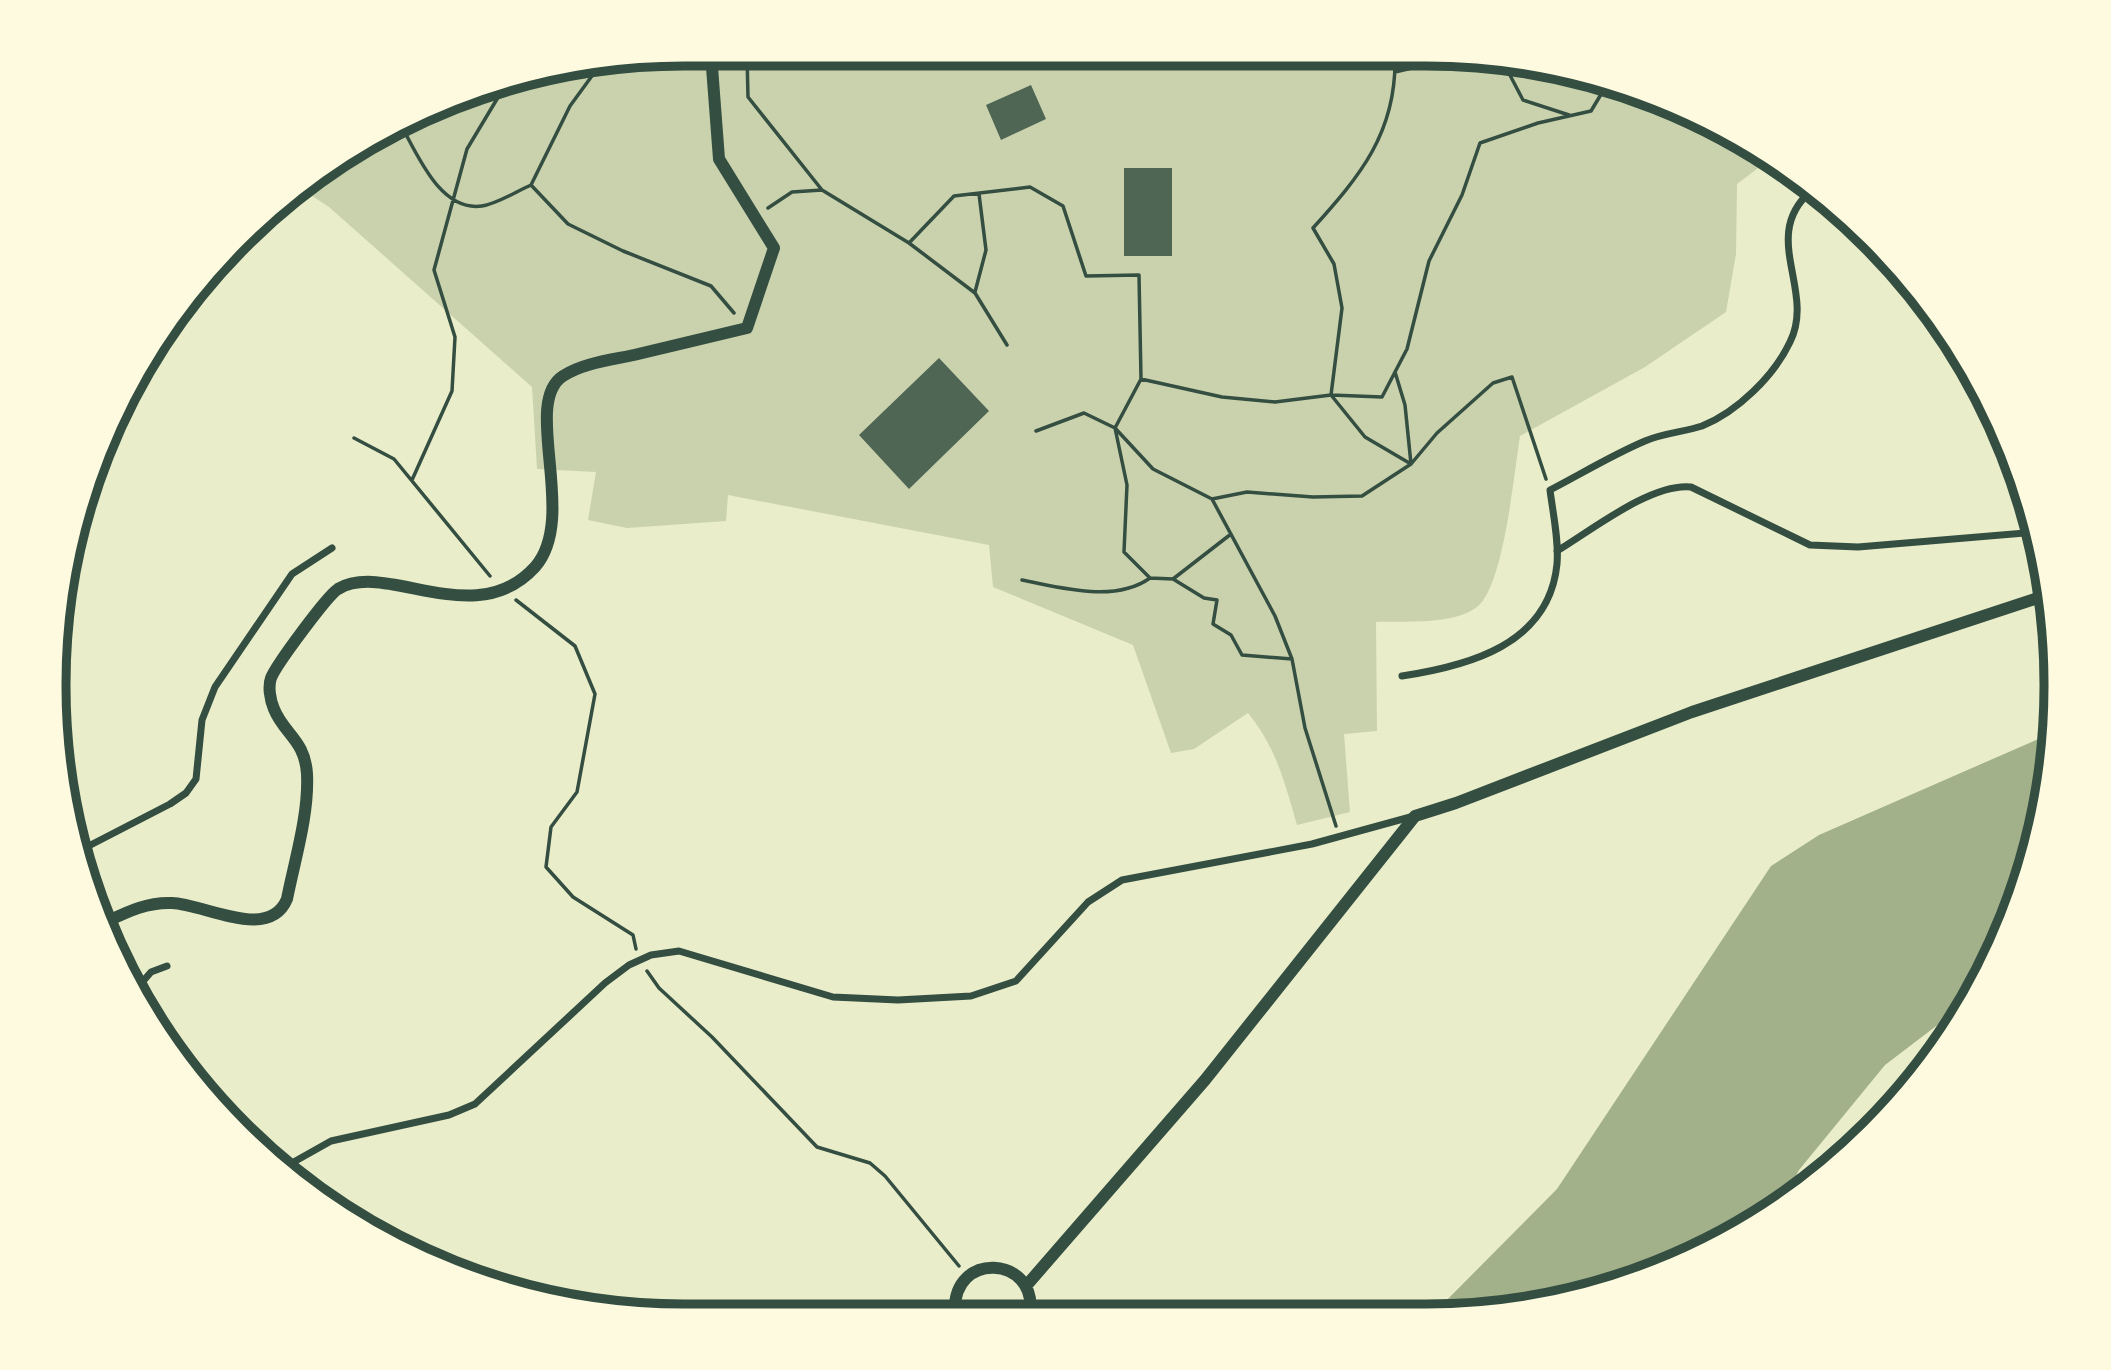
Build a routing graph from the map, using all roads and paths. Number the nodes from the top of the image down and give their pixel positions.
1 (712, 66) edge
2 (747, 66) edge
3 (1395, 66) edge
4 (1420, 66) edge
5 (1395, 72) junction
6 (1508, 72) edge
7 (594, 74) edge
8 (1602, 93) edge
9 (499, 95) edge
10 (1571, 116) junction
11 (405, 133) edge
12 (531, 185) junction
13 (822, 190) junction
14 (979, 194) junction
15 (1806, 197) edge
16 (452, 201) junction
17 (755, 217) junction
18 (909, 243) junction
19 (975, 293) junction
20 (747, 328) junction
21 (1007, 345) dead end
22 (1395, 372) junction
23 (1141, 379) junction
24 (1331, 395) junction
25 (1115, 428) junction
26 (1036, 431) dead end
27 (355, 438) dead end
28 (1411, 464) junction
29 (412, 480) junction
30 (1550, 490) junction
31 (1212, 499) junction
32 (2025, 533) edge
33 (1230, 534) junction
34 (332, 548) dead end
35 (1558, 551) junction
36 (1150, 578) junction
37 (1173, 579) junction
38 (1023, 580) dead end
39 (501, 589) junction
40 (2038, 598) edge
41 (1292, 659) junction
42 (1402, 676) dead end
43 (1415, 816) junction
44 (1339, 836) junction
45 (88, 846) edge
46 (112, 918) edge
47 (639, 959) junction
48 (167, 966) dead end
49 (142, 981) edge
50 (292, 1163) edge
51 (967, 1276) junction
52 (1026, 1286) junction
53 (956, 1304) edge
54 (1029, 1304) edge

1 - 17 street
2 - 13 path
3 - 5 path
4 - 5 path
5 - 24 path
6 - 10 path
7 - 12 path
8 - 10 path
9 - 16 path
10 - 22 path
11 - 16 path
12 - 16 path
12 - 20 path
13 - 17 path
13 - 18 path
14 - 18 path
14 - 19 path
14 - 23 path
15 - 30 street
16 - 29 path
17 - 20 street
18 - 19 path
19 - 21 path
20 - 39 street
22 - 24 path
22 - 28 path
23 - 24 path
23 - 25 path
24 - 28 path
25 - 26 path
25 - 31 path
25 - 36 path
27 - 29 path
28 - 30 path
28 - 31 path
29 - 39 path
30 - 35 street
31 - 33 path
32 - 35 street
33 - 37 path
33 - 41 path
34 - 45 street
35 - 42 street
36 - 37 path
36 - 38 path
37 - 41 path
39 - 46 street
39 - 47 path
40 - 43 street
41 - 44 path
43 - 44 street
43 - 52 street
44 - 47 street
47 - 50 street
47 - 51 path
48 - 49 street
51 - 52 street
51 - 53 street
52 - 54 street

